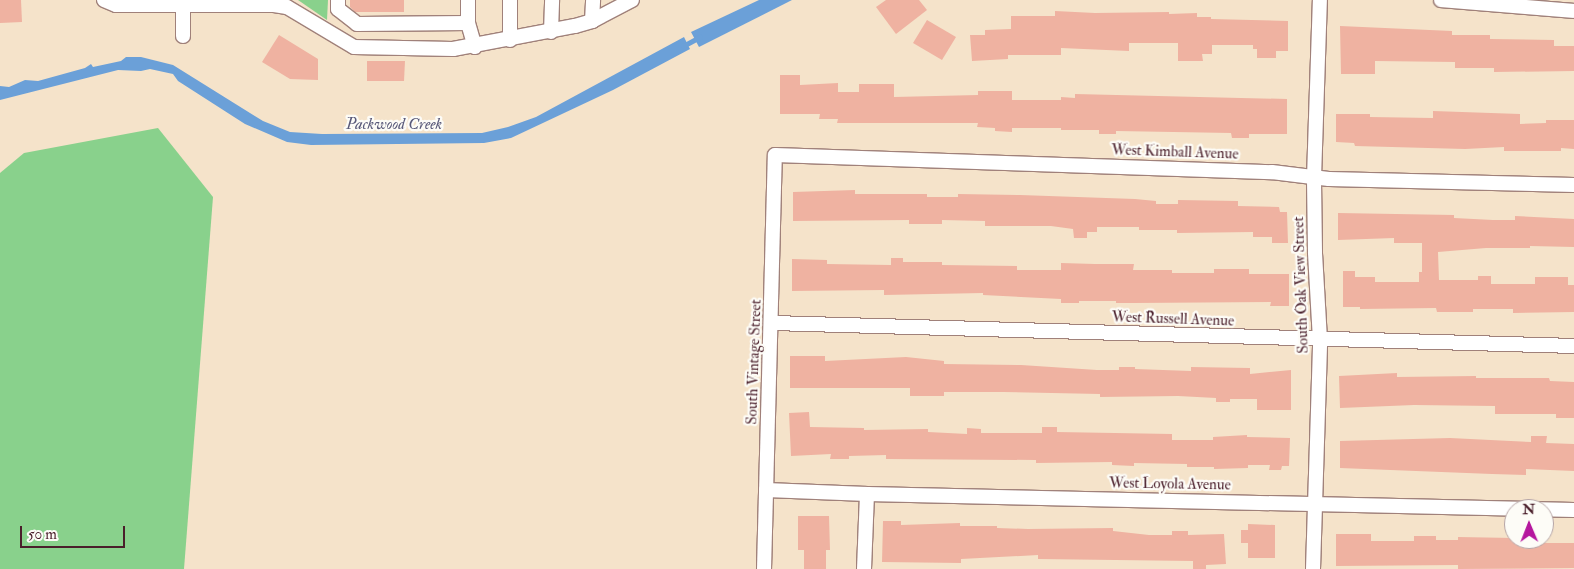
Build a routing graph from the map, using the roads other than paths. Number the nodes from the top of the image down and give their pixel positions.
1 (104, 0) edge
2 (338, 0) edge
3 (468, 0) edge
4 (510, 0) edge
5 (552, 0) edge
6 (593, 0) edge
7 (632, 0) edge
8 (1320, 0) edge
9 (1441, 0) edge
10 (183, 2) edge
11 (1574, 11) edge
12 (592, 21) junction
13 (468, 23) junction
14 (551, 32) junction
15 (183, 36) dead end
16 (510, 40) junction
17 (476, 47) junction
18 (775, 155) joint
19 (1314, 178) junction
20 (1574, 185) edge
21 (772, 323) junction
22 (1320, 340) junction
23 (1574, 346) edge
24 (766, 490) junction
25 (867, 494) junction
26 (1315, 504) junction
27 (1574, 510) edge
28 (764, 569) edge
29 (864, 569) edge
30 (1313, 569) edge

1 - 10 street
2 - 13 street
3 - 13 street
4 - 16 street
5 - 14 street
6 - 12 street
7 - 12 street
8 - 19 street, South Oak View Street
9 - 11 street
10 - 15 street
10 - 17 street
12 - 14 street
13 - 17 street
14 - 16 street
16 - 17 street
18 - 19 street, West Kimball Avenue
18 - 21 street, South Vintage Street
19 - 20 street, West Kimball Avenue
19 - 22 street, South Oak View Street
21 - 22 street, West Russell Avenue
21 - 24 street, South Vintage Street
22 - 23 street, West Russell Avenue
22 - 26 street, South Oak View Street
24 - 25 street, West Loyola Avenue
24 - 28 street, South Vintage Street
25 - 26 street, West Loyola Avenue
25 - 29 street
26 - 27 street, West Loyola Avenue
26 - 30 street, South Oak View Street

